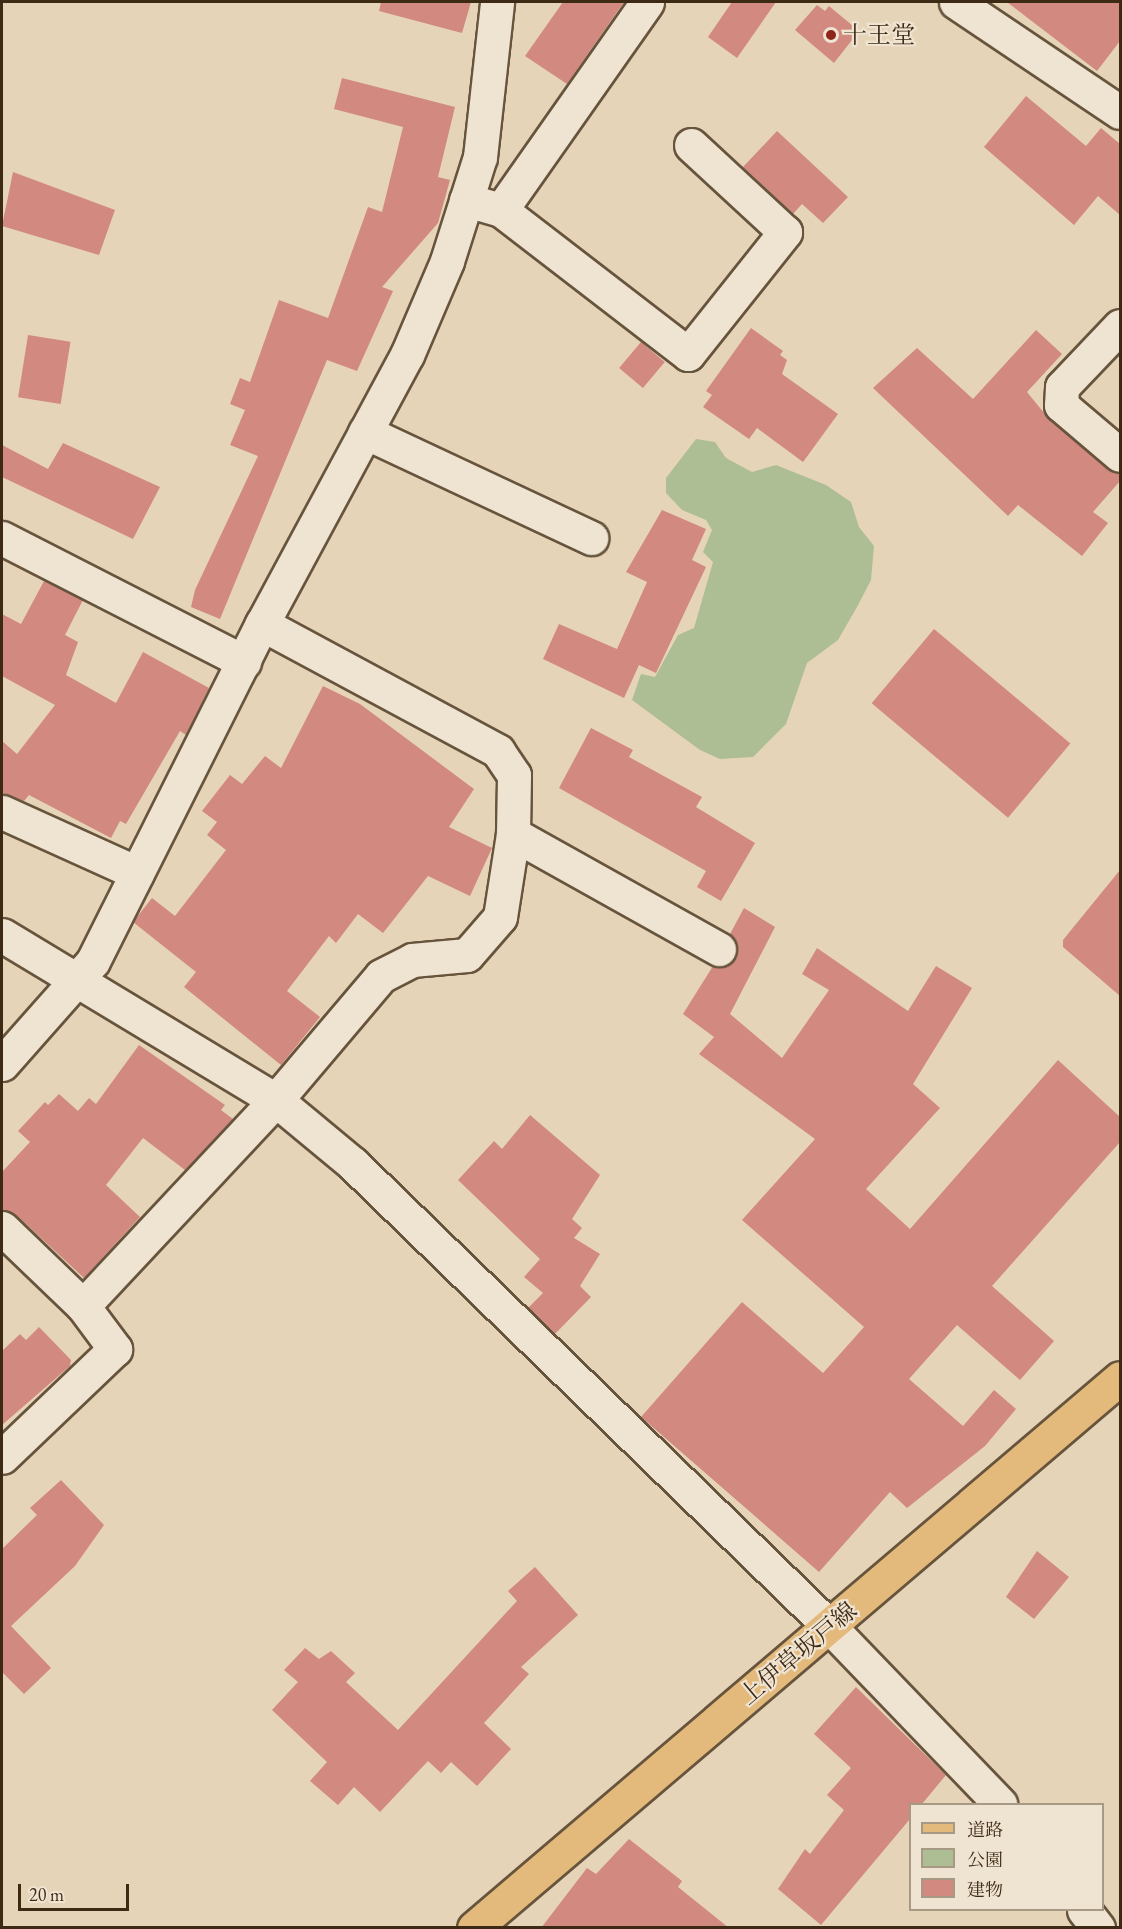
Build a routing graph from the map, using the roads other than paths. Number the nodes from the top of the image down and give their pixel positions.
1 (497, 2) edge
2 (647, 2) edge
3 (956, 2) edge
4 (1120, 112) edge
5 (691, 145) dead end
6 (466, 200) junction
7 (501, 210) junction
8 (1120, 327) edge
9 (365, 432) junction
10 (1120, 455) edge
11 (2, 538) edge
12 (591, 538) dead end
13 (262, 624) junction
14 (244, 662) junction
15 (2, 812) edge
16 (513, 834) junction
17 (136, 873) junction
18 (2, 935) edge
19 (719, 949) dead end
20 (78, 981) junction
21 (2, 1064) edge
22 (276, 1100) junction
23 (2, 1228) edge
24 (83, 1306) junction
25 (1120, 1378) edge
26 (2, 1456) edge
27 (829, 1626) junction
28 (999, 1803) edge
29 (1085, 1911) edge
30 (474, 1928) edge
31 (1098, 1928) edge

1 - 6 street
2 - 7 street
3 - 4 street
5 - 7 street
6 - 7 street
6 - 9 street
8 - 10 street
9 - 12 street
9 - 13 street
11 - 14 street
13 - 14 street
13 - 16 street
14 - 17 street
15 - 17 street
16 - 19 street
16 - 22 street
17 - 20 street
18 - 20 street
20 - 21 street
20 - 22 street
22 - 24 street
22 - 27 street
23 - 24 street
24 - 26 street
25 - 27 main road, 上伊草坂戸線
27 - 28 street
27 - 30 main road, 上伊草坂戸線
29 - 31 street

